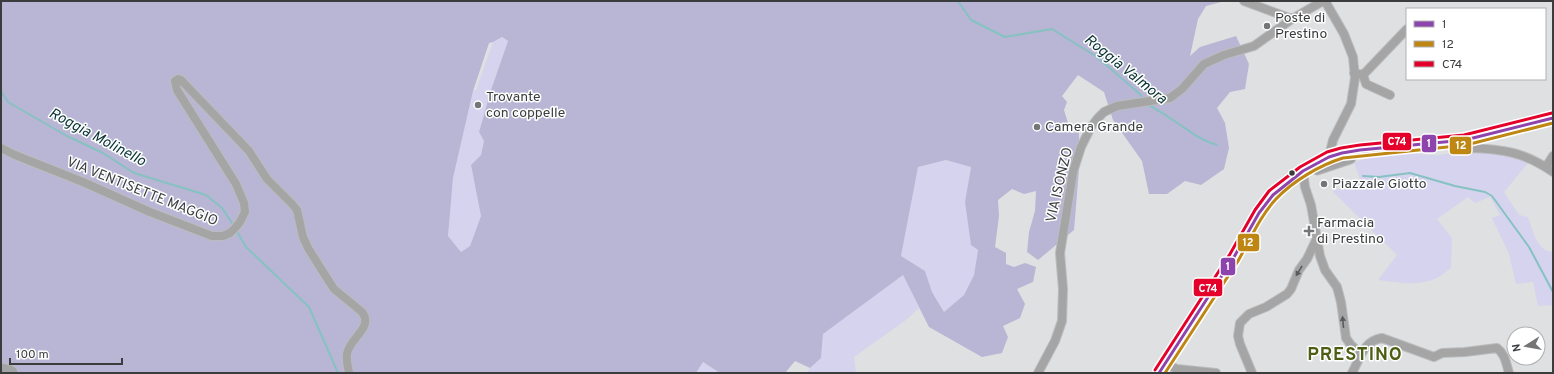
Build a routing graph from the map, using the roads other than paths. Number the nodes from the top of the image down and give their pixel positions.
1 (1244, 1) edge
2 (1324, 1) edge
3 (1292, 19) junction
4 (1406, 30) edge
5 (1359, 74) junction
6 (1390, 95) dead end
7 (1553, 118) edge
8 (1465, 140) junction
9 (1333, 143) junction
10 (1, 148) edge
11 (1371, 149) junction
12 (1342, 153) junction
13 (1553, 156) edge
14 (1329, 157) junction
15 (1317, 167) junction
16 (1546, 167) junction
17 (1553, 172) edge
18 (1301, 174) junction
19 (1317, 237) junction
20 (1361, 354) junction
21 (1162, 368) edge
22 (1, 371) edge
23 (1191, 371) edge
24 (10, 373) edge
25 (349, 373) edge
26 (1038, 373) edge
27 (1216, 373) edge
28 (1252, 373) edge
29 (1352, 373) edge
30 (1509, 373) edge

1 - 3 street
2 - 3 street, VIA ISONZO
2 - 5 street
3 - 26 street, VIA ISONZO
4 - 5 street
5 - 6 street
5 - 9 street
7 - 8 main road
8 - 11 main road
8 - 16 street
9 - 12 street
9 - 14 street
9 - 15 street
10 - 25 street, VIA VENTISETTE MAGGIO
11 - 12 main road
11 - 15 main road
12 - 14 main road
13 - 16 street
14 - 15 main road
15 - 18 main road
16 - 17 street
18 - 19 street
18 - 21 main road
20 -> 19 street
19 -> 28 street
20 - 29 street
20 - 30 street
21 - 23 street
22 - 24 highway
23 - 27 street

